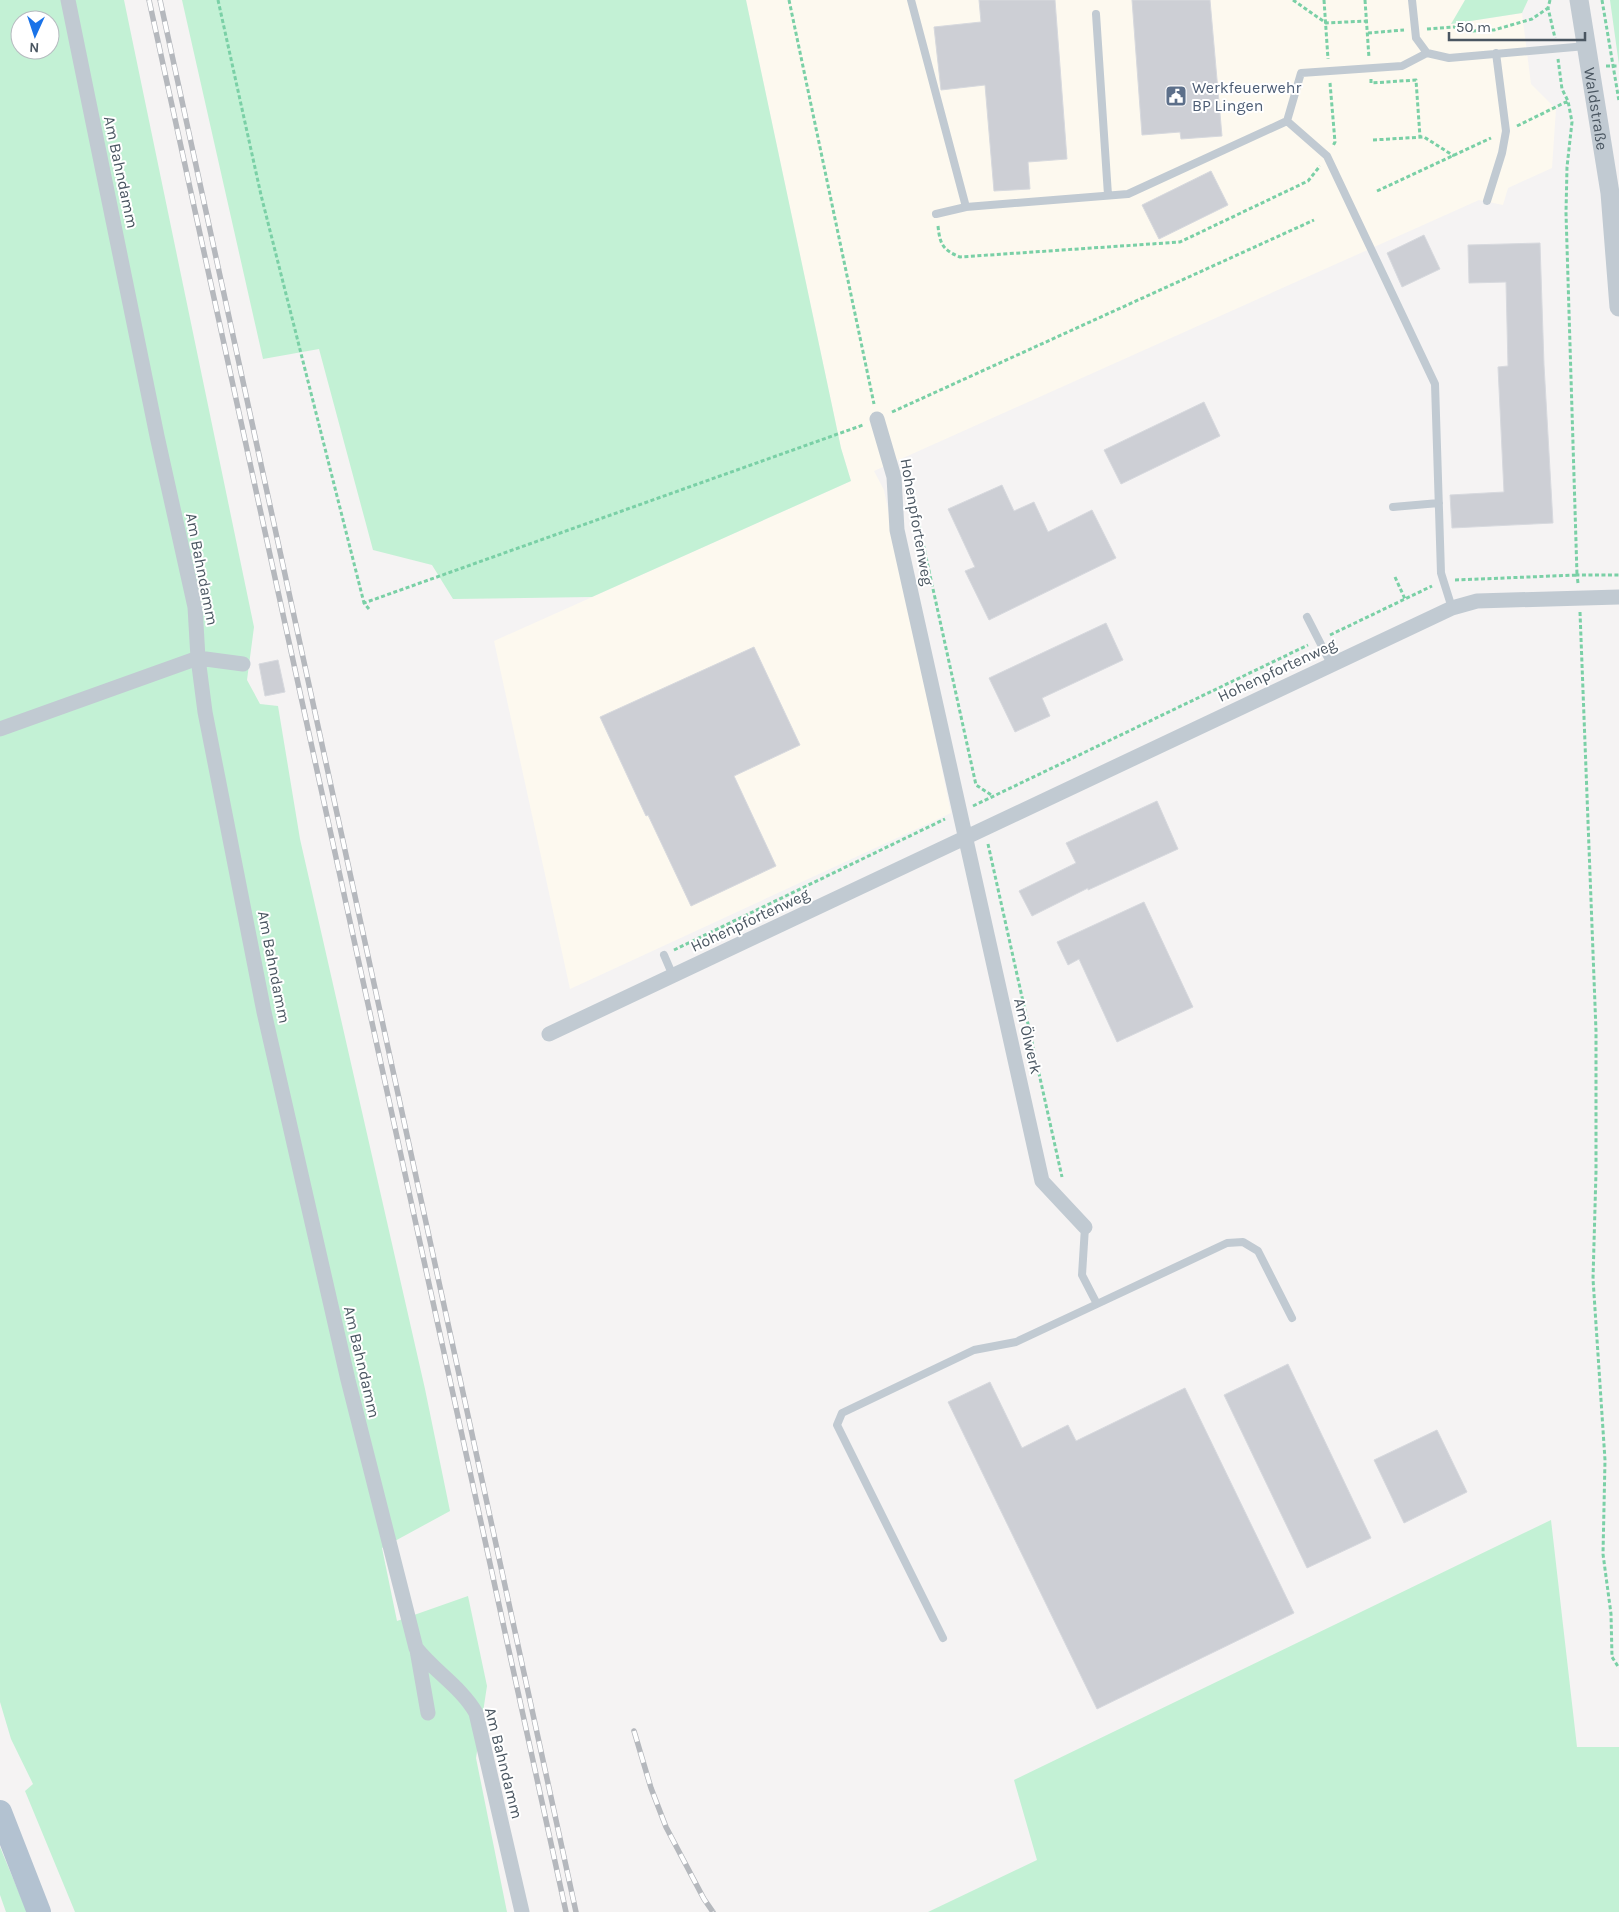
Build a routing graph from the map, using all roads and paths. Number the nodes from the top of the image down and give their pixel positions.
1 (68, 0) edge
2 (218, 0) edge
3 (789, 0) edge
4 (911, 0) edge
5 (1293, 0) edge
6 (1324, 0) edge
7 (1365, 0) edge
8 (1412, 0) edge
9 (1550, 0) edge
10 (1580, 0) edge
11 (1602, 0) edge
12 (1096, 14) dead end
13 (1367, 21) junction
14 (1326, 24) junction
15 (1415, 30) junction
16 (1368, 33) junction
17 (1588, 45) junction
18 (1427, 53) junction
19 (1496, 53) junction
20 (1370, 68) junction
21 (1329, 71) junction
22 (1568, 101) dead end
23 (1619, 101) edge
24 (1287, 122) junction
25 (1420, 137) junction
26 (1373, 140) dead end
27 (1327, 156) junction
28 (1377, 191) dead end
29 (1108, 195) junction
30 (1487, 201) dead end
31 (966, 207) junction
32 (936, 214) joint
33 (1314, 220) dead end
34 (1619, 307) edge
35 (877, 419) junction
36 (1439, 503) junction
37 (1393, 507) dead end
38 (911, 509) dead end
39 (1619, 575) edge
40 (1577, 576) junction
41 (1395, 578) dead end
42 (1443, 581) junction
43 (1578, 597) junction
44 (1619, 597) edge
45 (1405, 599) junction
46 (364, 604) junction
47 (1452, 608) junction
48 (369, 609) dead end
49 (1307, 617) dead end
50 (1319, 640) junction
51 (198, 658) junction
52 (243, 664) dead end
53 (1331, 664) junction
54 (0, 729) edge
55 (994, 796) junction
56 (965, 810) junction
57 (984, 828) junction
58 (965, 837) junction
59 (664, 955) joint
60 (673, 976) junction
61 (549, 1034) dead end
62 (1062, 1179) dead end
63 (1085, 1226) joint
64 (1098, 1304) junction
65 (1292, 1318) dead end
66 (943, 1638) dead end
67 (416, 1648) junction
68 (1619, 1668) edge
69 (428, 1713) dead end
70 (0, 1812) edge
71 (39, 1912) edge
72 (522, 1912) edge

1 - 51 street, Am Bahndamm
2 - 46 path
3 - 35 path
4 - 31 lane
5 - 14 path
6 - 14 path
7 - 13 path
8 - 15 lane
9 - 15 path
10 - 17 street, Waldstraße
11 - 23 path
12 - 29 lane
13 - 14 path
13 - 16 path
14 - 21 path
15 - 16 path
15 - 18 lane
16 - 20 path
17 - 19 lane
17 - 34 street, Waldstraße
18 - 19 lane
18 - 20 lane
19 - 30 lane
20 - 21 lane
20 - 25 path
21 - 24 lane
21 - 27 path
22 - 40 path
24 - 27 lane
24 - 29 lane
25 - 26 path
25 - 28 path
27 - 32 path
27 - 36 lane
29 - 31 lane
31 - 32 lane
33 - 35 path
35 - 46 path
35 - 56 street, Hohenpfortenweg
36 - 37 lane
36 - 42 lane
38 - 55 path
39 - 40 path
40 - 42 path
40 - 43 path
41 - 45 path
42 - 45 path
42 - 47 lane
43 - 44 street, Hohenpfortenweg
43 - 47 street, Hohenpfortenweg
43 - 68 path
45 - 50 path
46 - 48 path
47 - 53 street, Hohenpfortenweg
49 - 50 lane
50 - 53 lane
50 - 55 path
51 - 52 street
51 - 54 street
51 - 67 street, Am Bahndamm
53 - 57 street, Hohenpfortenweg
55 - 56 path
56 - 57 path
56 - 58 street, Hohenpfortenweg
56 - 59 path
57 - 58 street, Hohenpfortenweg
57 - 62 path
58 - 60 street, Hohenpfortenweg
58 - 63 street, Am Ölwerk
59 - 60 lane
60 - 61 street, Hohenpfortenweg
63 - 64 lane
64 - 65 lane
64 - 66 lane
67 - 69 street
67 - 72 street, Am Bahndamm
70 - 71 main road

